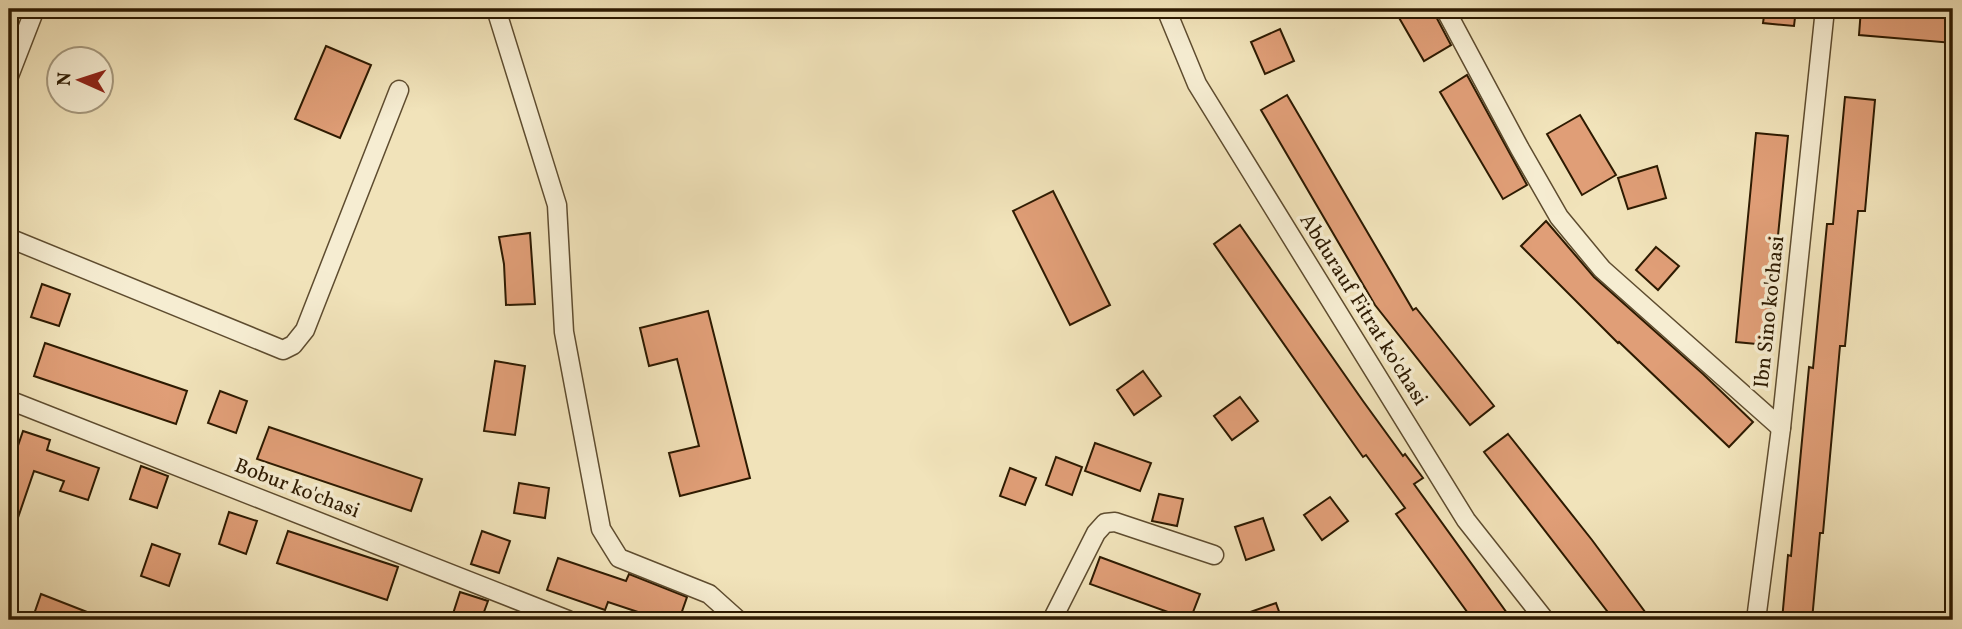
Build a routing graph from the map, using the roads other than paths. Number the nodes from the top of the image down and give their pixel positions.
1 (35, 9) edge
2 (496, 9) edge
3 (1166, 9) edge
4 (1445, 9) edge
5 (1825, 9) edge
6 (9, 76) edge
7 (399, 90) dead end
8 (9, 239) edge
9 (9, 400) edge
10 (1780, 428) junction
11 (1214, 555) dead end
12 (568, 620) edge
13 (738, 620) edge
14 (1052, 620) edge
15 (1545, 620) edge
16 (1756, 620) edge

1 - 6 street
2 - 13 street
3 - 15 street, Abdurauf Fitrat ko'chasi
4 - 10 street
5 - 10 street, Ibn Sino ko'chasi
7 - 8 street
9 - 12 street, Bobur ko'chasi
10 - 16 street, Ibn Sino ko'chasi
11 - 14 street

